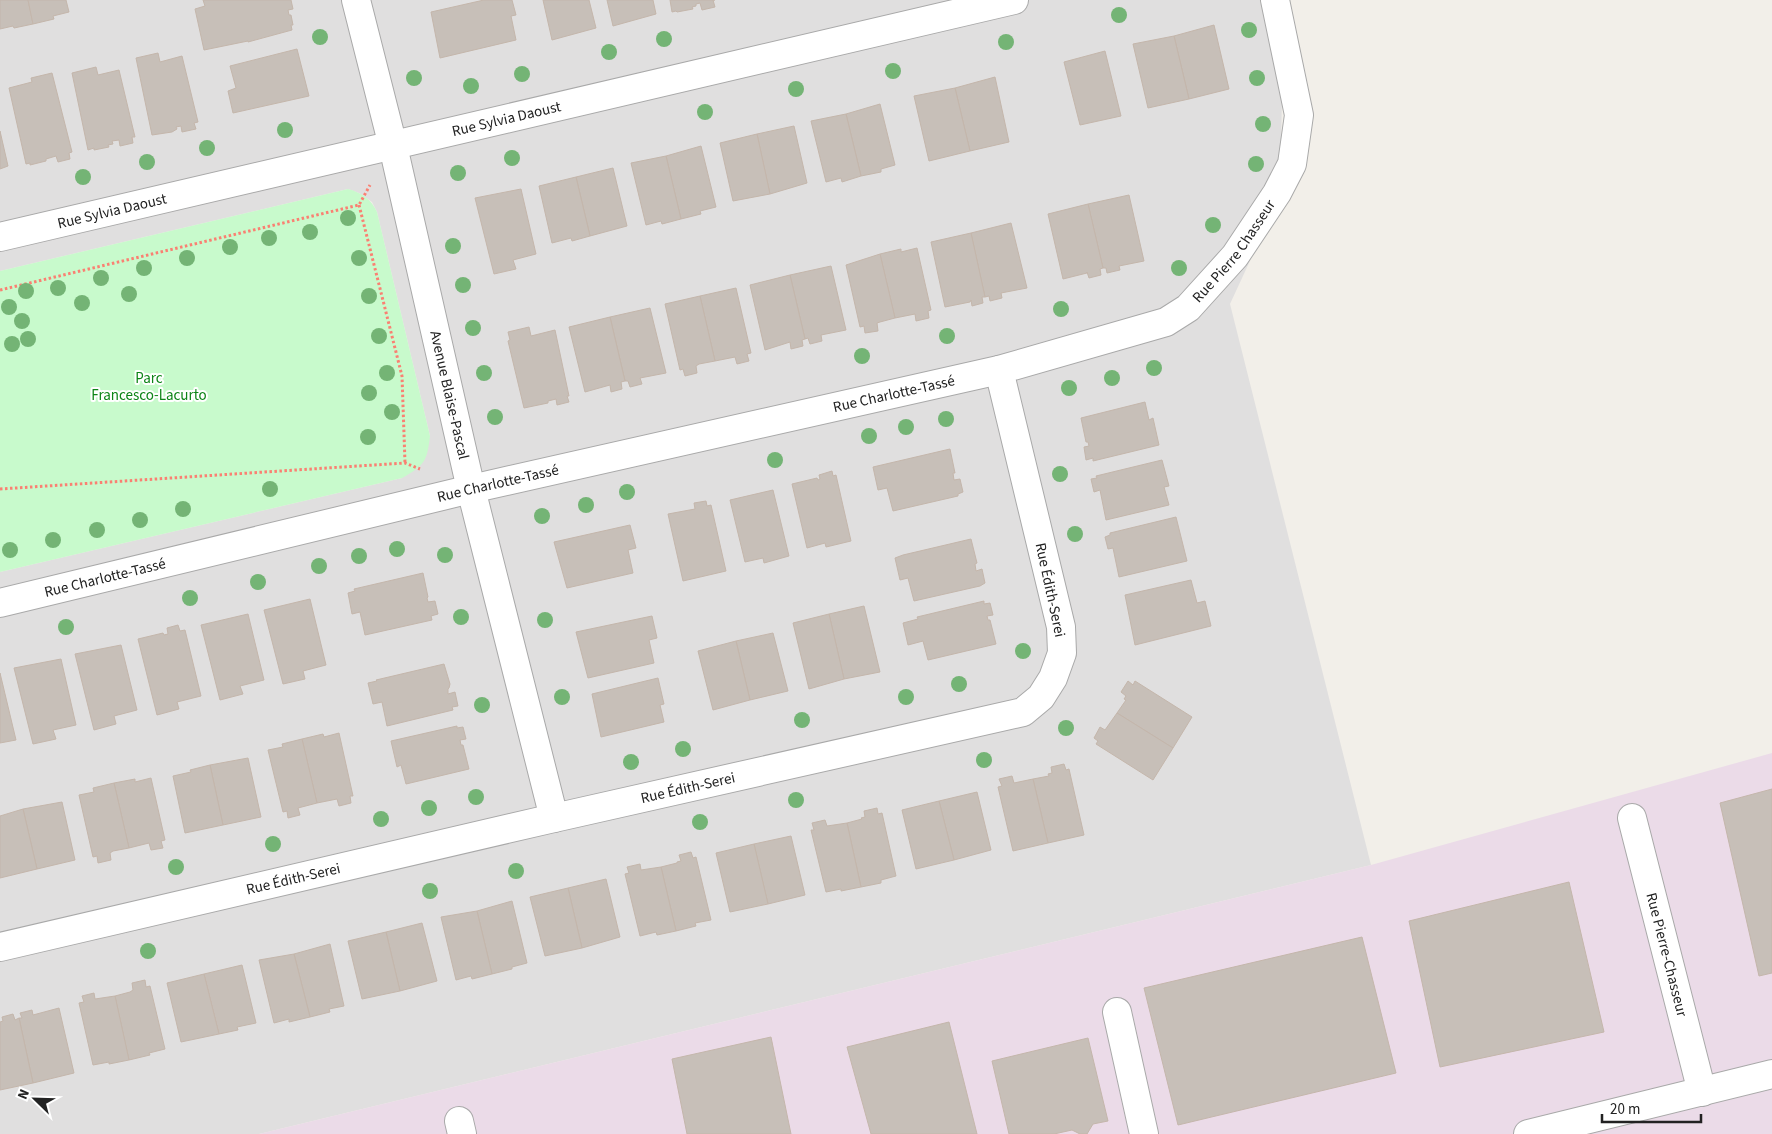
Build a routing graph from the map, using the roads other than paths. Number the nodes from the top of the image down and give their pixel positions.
1 (356, 0) edge
2 (1014, 0) edge
3 (1275, 0) edge
4 (393, 146) junction
5 (0, 237) edge
6 (999, 370) junction
7 (471, 489) junction
8 (0, 603) edge
9 (554, 818) junction
10 (1632, 818) dead end
11 (0, 947) edge
12 (1117, 1012) dead end
13 (1772, 1074) edge
14 (1702, 1092) junction
15 (1144, 1134) edge
16 (1528, 1134) edge

1 - 4 street, Avenue Blaise-Pascal
2 - 4 street, Rue Sylvia Daoust
3 - 6 street, Rue Pierre Chasseur
4 - 5 street, Rue Sylvia Daoust
4 - 7 street, Avenue Blaise-Pascal
6 - 7 street, Rue Charlotte-Tassé
6 - 9 street, Rue Édith-Serei
7 - 8 street, Rue Charlotte-Tassé
7 - 9 street, Avenue Blaise-Pascal
9 - 11 street, Rue Édith-Serei
10 - 14 street, Rue Pierre-Chasseur
12 - 15 street
13 - 14 street
14 - 16 street

